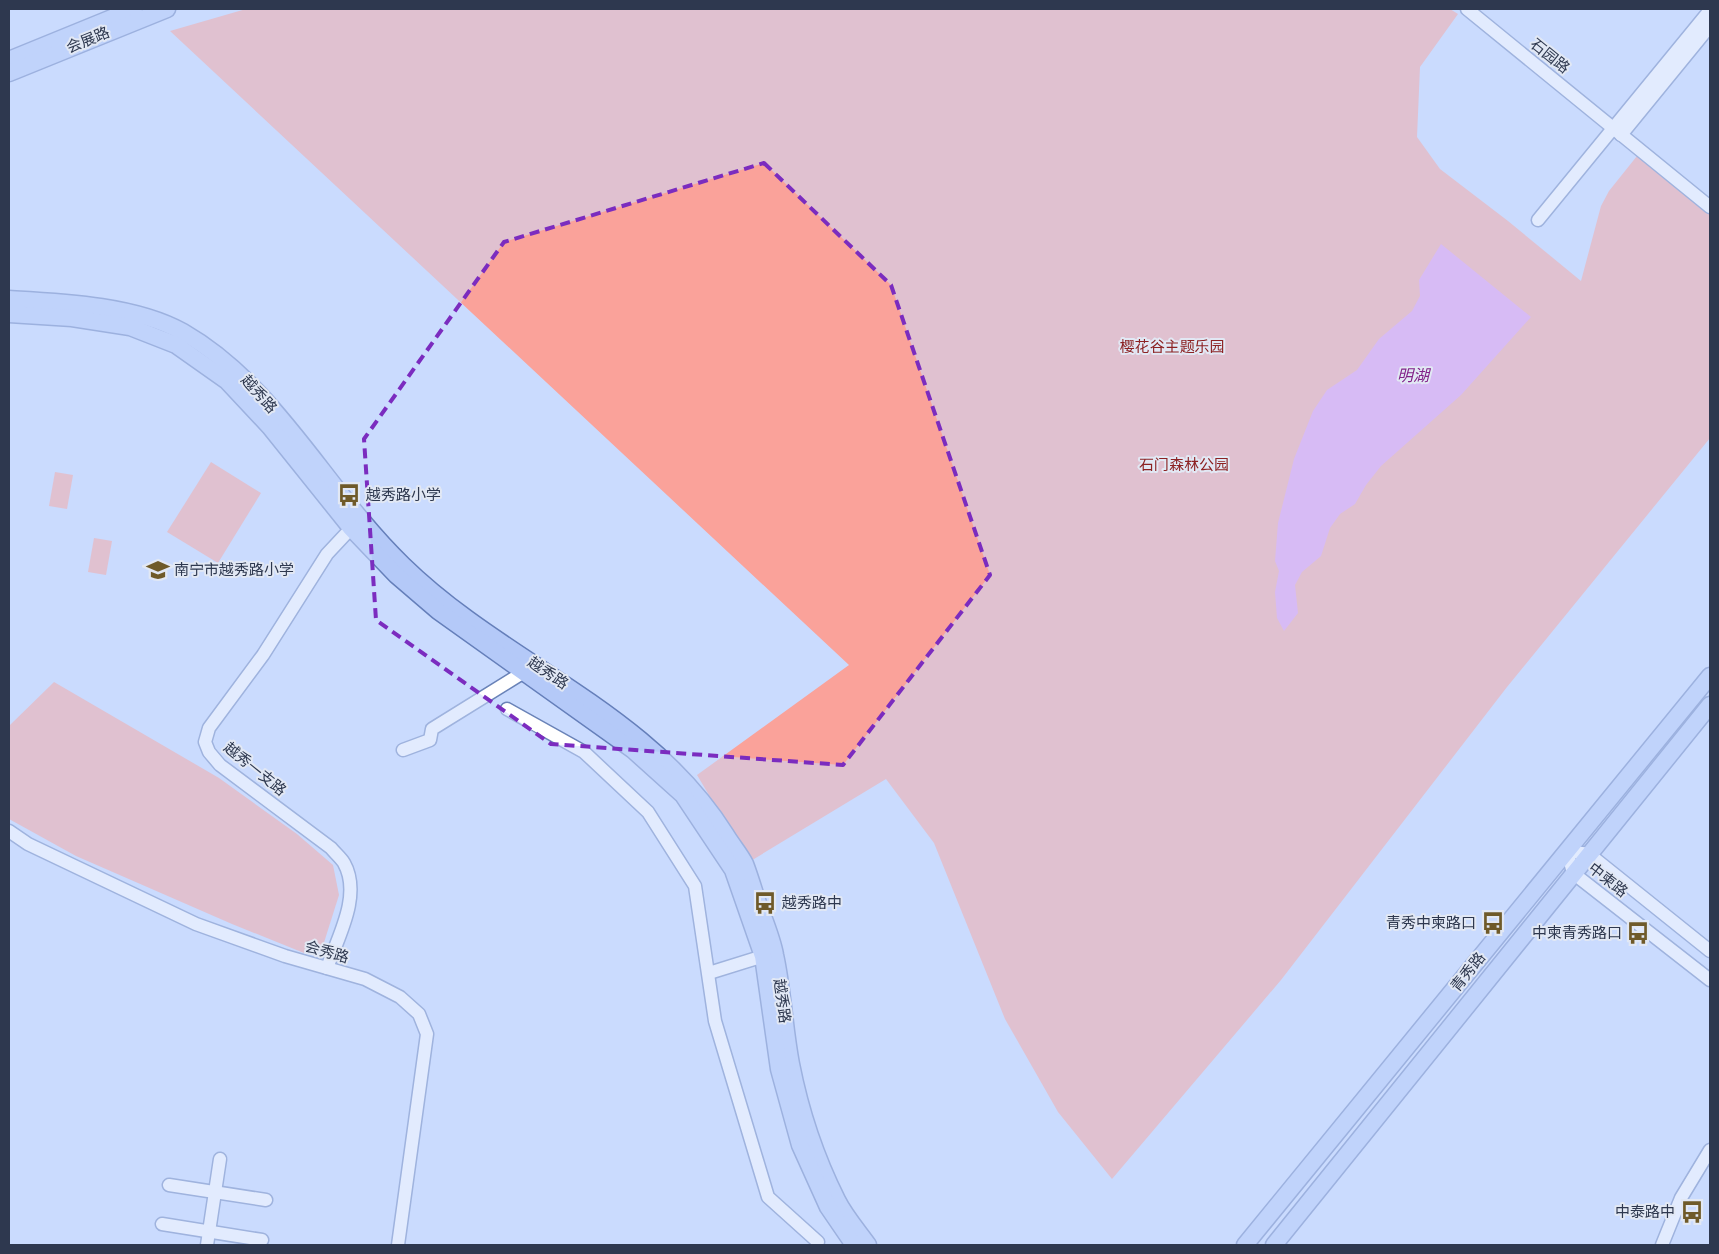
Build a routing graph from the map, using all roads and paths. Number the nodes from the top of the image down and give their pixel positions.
1 (134, 9) edge
2 (167, 9) edge
3 (1467, 9) edge
4 (1710, 10) edge
5 (1710, 26) edge
6 (9, 60) edge
7 (9, 73) edge
8 (1617, 132) junction
9 (1710, 207) edge
10 (1538, 220) dead end
11 (9, 299) edge
12 (9, 314) edge
13 (355, 524) junction
14 (524, 672) junction
15 (1710, 676) edge
16 (1710, 705) edge
17 (507, 709) dead end
18 (402, 750) dead end
19 (9, 832) edge
20 (1567, 851) junction
21 (1588, 854) junction
22 (1573, 873) junction
23 (1710, 951) edge
24 (769, 954) junction
25 (327, 968) junction
26 (710, 973) junction
27 (1710, 980) edge
28 (1710, 1150) edge
29 (220, 1159) dead end
30 (169, 1185) dead end
31 (215, 1192) junction
32 (266, 1200) dead end
33 (162, 1224) dead end
34 (209, 1231) junction
35 (262, 1240) dead end
36 (818, 1242) dead end
37 (207, 1245) edge
38 (398, 1245) edge
39 (854, 1245) edge
40 (868, 1245) edge
41 (1245, 1245) edge
42 (1275, 1245) edge
43 (1662, 1245) edge

1 - 6 main road, 会展路
2 - 7 main road, 会展路
3 - 8 street, 石园路
4 - 8 street
5 - 8 street
8 - 9 street, 石园路
8 - 10 street
11 - 13 main road, 越秀路
12 - 13 main road, 越秀路
13 - 14 main road, 越秀路
13 - 24 main road, 越秀路
13 - 25 street, 越秀一支路
14 - 18 street
14 - 24 main road, 越秀路
15 - 20 main road, 青秀路
16 - 21 main road, 青秀路
17 - 26 street
19 - 25 street, 会秀路
20 - 21 street, 中柬路
20 - 22 street, 中柬路
20 - 41 main road, 青秀路
21 - 22 main road, 青秀路
21 - 23 street, 中柬路
22 - 27 street, 中柬路
22 - 42 main road, 青秀路
24 - 26 street
24 - 39 main road, 越秀路
24 - 40 main road, 越秀路
25 - 38 street, 会秀路
26 - 36 street
28 - 43 street
29 - 31 street
30 - 31 street
31 - 32 street
31 - 34 street
33 - 34 street
34 - 35 street
34 - 37 street

